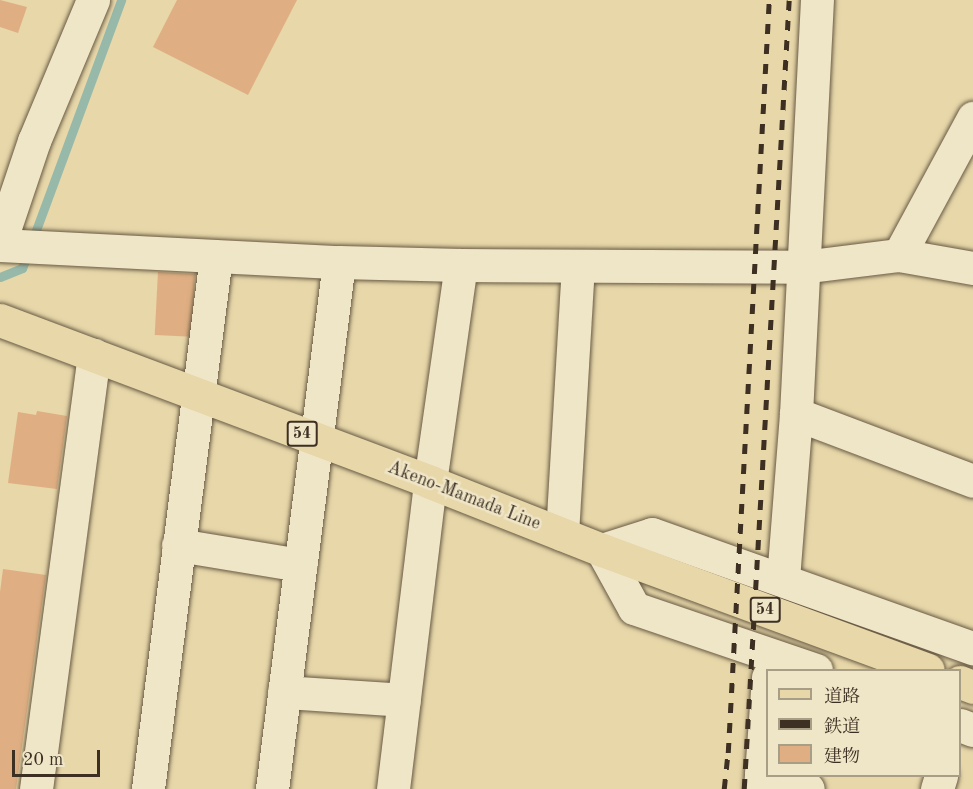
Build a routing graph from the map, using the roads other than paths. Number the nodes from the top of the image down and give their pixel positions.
1 (93, 0) edge
2 (817, 0) edge
3 (973, 118) edge
4 (0, 244) edge
5 (899, 255) junction
6 (216, 256) junction
7 (339, 262) junction
8 (461, 265) junction
9 (578, 266) junction
10 (802, 267) junction
11 (973, 268) edge
12 (0, 320) edge
13 (94, 355) junction
14 (197, 393) junction
15 (796, 414) junction
16 (316, 440) junction
17 (973, 481) edge
18 (430, 482) junction
19 (562, 534) junction
20 (178, 545) junction
21 (602, 550) junction
22 (300, 565) junction
23 (783, 579) junction
24 (973, 648) edge
25 (768, 667) edge
26 (800, 669) edge
27 (925, 669) edge
28 (284, 692) junction
29 (766, 696) edge
30 (404, 700) junction
31 (760, 782) edge
32 (36, 789) edge
33 (148, 789) edge
34 (272, 789) edge
35 (393, 789) edge
36 (808, 789) edge

1 - 4 street
2 - 10 street
3 - 5 street
4 - 6 street
5 - 10 street
5 - 11 street
6 - 7 street
6 - 14 street
7 - 8 street
7 - 16 street
8 - 9 street
8 - 18 street
9 - 10 street
9 - 19 street
10 - 15 street
12 - 13 main road, Akeno-Mamada Line / 54
13 - 14 main road, Akeno-Mamada Line / 54
13 - 32 street
14 - 16 main road, Akeno-Mamada Line / 54
14 - 20 street
15 - 17 street
15 - 23 street
16 - 18 main road, Akeno-Mamada Line / 54
16 - 22 street
18 - 19 main road, Akeno-Mamada Line / 54
18 - 30 street
19 - 21 main road, Akeno-Mamada Line / 54
20 - 22 street
20 - 33 street
21 - 23 street
21 - 25 street
21 - 27 main road, Akeno-Mamada Line / 54
22 - 28 street
23 - 24 street
25 - 26 street
28 - 30 street
28 - 34 street
29 - 31 street
30 - 35 street
31 - 36 street

